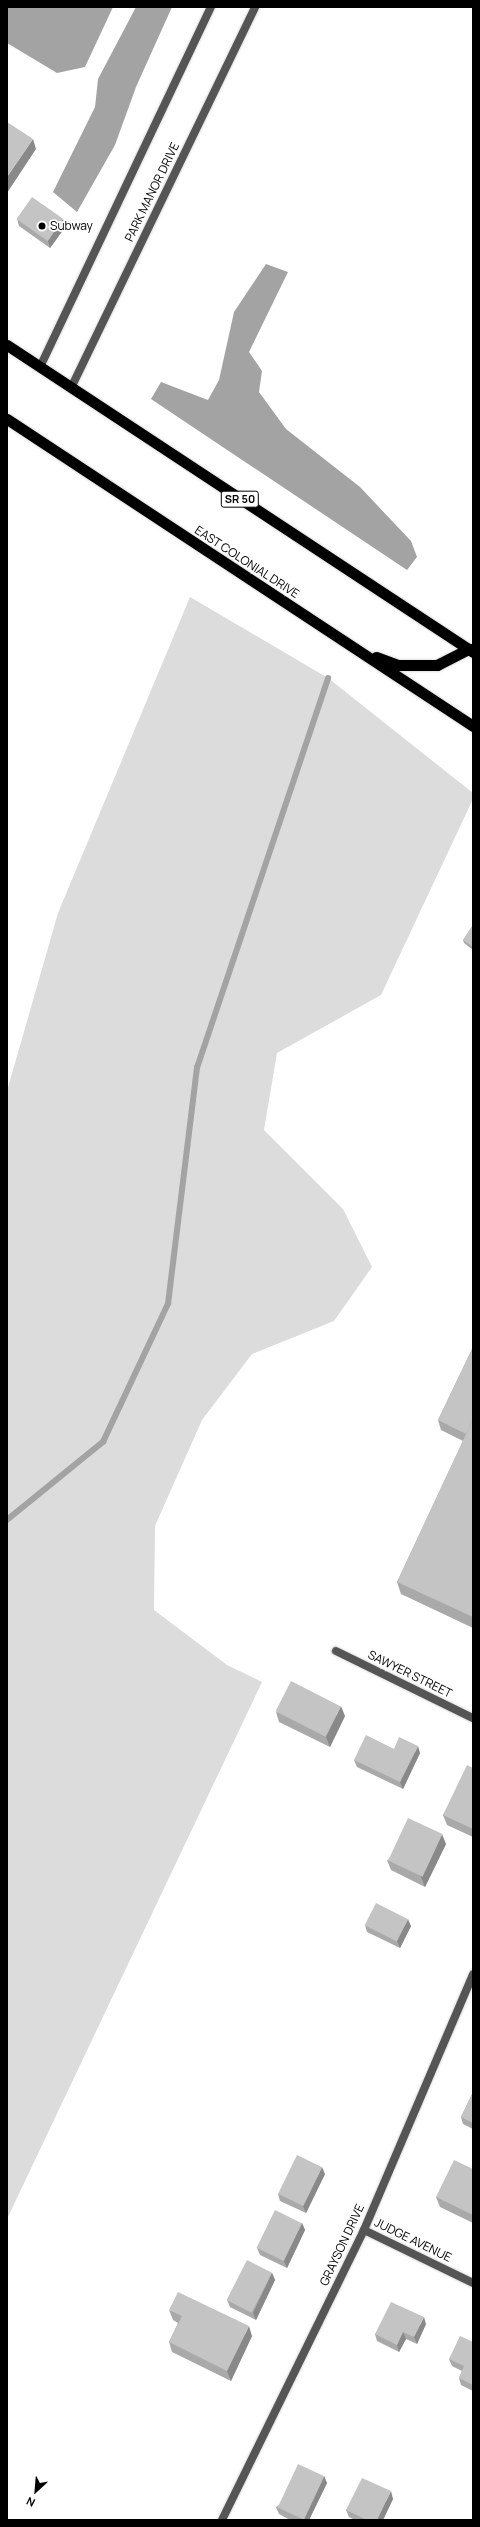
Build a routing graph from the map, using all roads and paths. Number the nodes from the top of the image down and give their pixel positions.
1 (211, 7) edge
2 (255, 7) edge
3 (7, 345) edge
4 (40, 367) junction
5 (71, 388) junction
6 (8, 423) edge
7 (359, 651) junction
8 (471, 651) edge
9 (473, 726) edge
10 (336, 1651) dead end
11 (473, 1718) edge
12 (473, 1974) edge
13 (364, 2230) junction
14 (473, 2283) edge
15 (222, 2520) edge

1 - 4 street
2 - 5 street, PARK MANOR DRIVE
3 - 4 highway, SR 50
4 - 5 highway, SR 50
5 - 8 highway, SR 50
6 - 7 highway, EAST COLONIAL DRIVE
7 - 8 highway
7 - 9 highway, EAST COLONIAL DRIVE
10 - 11 street, SAWYER STREET
12 - 13 street, GRAYSON DRIVE
13 - 14 street, JUDGE AVENUE
13 - 15 street, GRAYSON DRIVE

